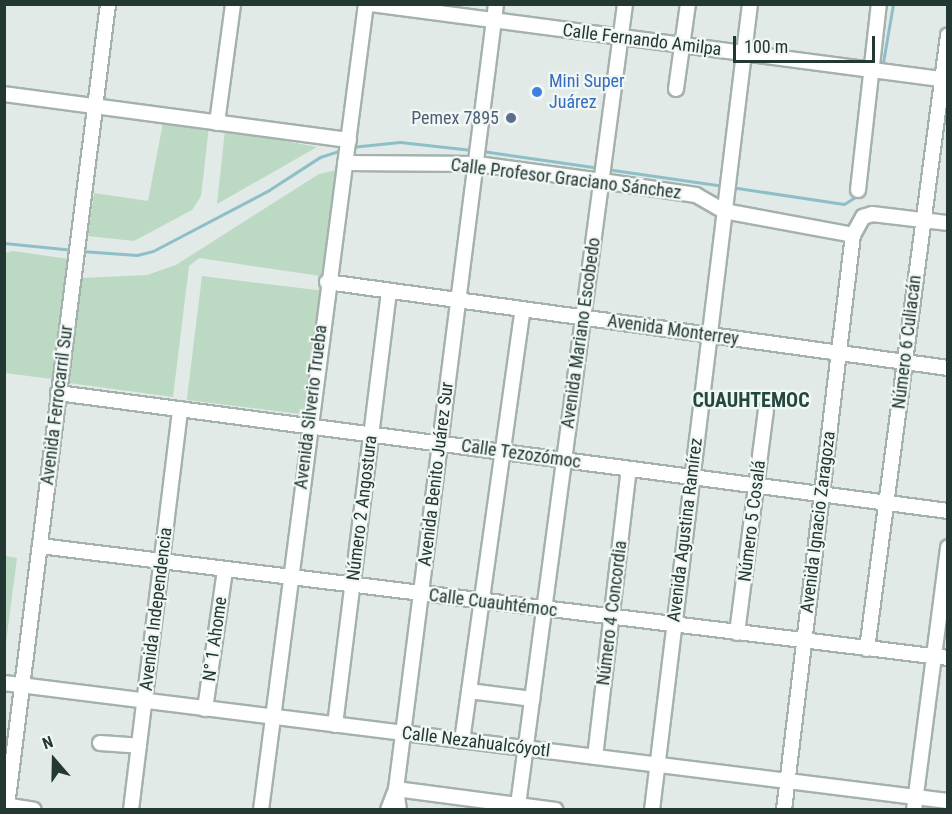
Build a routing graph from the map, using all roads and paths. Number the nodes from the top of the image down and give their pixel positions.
1 (108, 4) edge
2 (233, 4) edge
3 (366, 4) edge
4 (371, 4) edge
5 (496, 4) edge
6 (625, 4) edge
7 (688, 4) edge
8 (750, 4) edge
9 (879, 4) edge
10 (430, 8) edge
11 (494, 21) junction
12 (948, 36) edge
13 (621, 37) junction
14 (682, 45) junction
15 (744, 53) junction
16 (871, 70) junction
17 (945, 79) edge
18 (675, 89) dead end
19 (4, 94) edge
20 (94, 106) junction
21 (217, 123) junction
22 (349, 140) junction
23 (477, 161) junction
24 (345, 163) junction
25 (602, 181) junction
26 (858, 189) dead end
27 (724, 208) junction
28 (923, 219) junction
29 (948, 223) edge
30 (853, 235) junction
31 (327, 282) junction
32 (389, 291) junction
33 (459, 300) junction
34 (523, 309) junction
35 (583, 318) junction
36 (709, 335) junction
37 (839, 353) junction
38 (904, 362) junction
39 (948, 368) edge
40 (58, 393) junction
41 (180, 409) junction
42 (766, 410) dead end
43 (309, 426) junction
44 (372, 435) junction
45 (440, 444) junction
46 (503, 452) junction
47 (564, 460) junction
48 (629, 469) junction
49 (692, 477) junction
50 (756, 485) junction
51 (822, 494) junction
52 (886, 503) junction
53 (948, 511) edge
54 (40, 546) junction
55 (948, 547) edge
56 (161, 562) junction
57 (225, 570) junction
58 (290, 578) junction
59 (353, 586) junction
60 (421, 594) junction
61 (482, 602) junction
62 (544, 610) junction
63 (612, 618) junction
64 (674, 625) junction
65 (737, 633) junction
66 (804, 641) junction
67 (867, 649) junction
68 (941, 657) edge
69 (4, 683) edge
70 (21, 686) junction
71 (469, 691) junction
72 (532, 699) junction
73 (144, 701) junction
74 (205, 708) junction
75 (273, 717) junction
76 (335, 725) junction
77 (403, 733) junction
78 (462, 741) junction
79 (100, 743) dead end
80 (139, 746) junction
81 (525, 748) junction
82 (595, 757) junction
83 (657, 765) junction
84 (787, 781) junction
85 (396, 789) junction
86 (948, 801) edge
87 (915, 803) edge
88 (6, 805) edge
89 (518, 805) junction
90 (652, 808) edge
91 (34, 810) edge
92 (131, 810) edge
93 (261, 810) edge
94 (388, 810) edge
95 (399, 810) edge
96 (556, 810) edge
97 (784, 810) edge

1 - 20 street, Avenida Ferrocarril Sur
2 - 21 street
3 - 22 street, Avenida Silverio Trueba
4 - 10 street, Calle Fernando Amilpa
5 - 11 street, Avenida Benito Juárez Sur
6 - 13 street, Avenida Mariano Escobedo
7 - 14 street
8 - 15 street, Avenida Agustina Ramírez
9 - 16 street
10 - 11 street, Calle Fernando Amilpa
11 - 13 street, Calle Fernando Amilpa
11 - 23 street, Avenida Benito Juárez Sur
12 - 17 street, Número 6 Culiacán
13 - 14 street, Calle Fernando Amilpa
13 - 25 street, Avenida Mariano Escobedo
14 - 15 street, Calle Fernando Amilpa
14 - 18 street
15 - 16 street, Calle Fernando Amilpa
15 - 27 street, Avenida Agustina Ramírez
16 - 17 street, Calle Fernando Amilpa
16 - 26 street
17 - 28 street, Número 6 Culiacán
19 - 20 street
20 - 21 street
20 - 40 street, Avenida Ferrocarril Sur
21 - 22 street
22 - 24 street, Avenida Silverio Trueba
23 - 24 street, Calle Profesor Graciano Sánchez
23 - 25 street, Calle Profesor Graciano Sánchez
23 - 33 street, Avenida Benito Juárez Sur
24 - 31 street, Avenida Silverio Trueba
25 - 27 street, Calle Profesor Graciano Sánchez
25 - 35 street, Avenida Mariano Escobedo
27 - 30 street, Calle Profesor Graciano Sánchez
27 - 36 street, Avenida Agustina Ramírez
28 - 29 street
28 - 30 street
28 - 38 street, Número 6 Culiacán
30 - 37 street, Avenida Ignacio Zaragoza
31 - 32 street, Avenida Monterrey
31 - 43 street, Avenida Silverio Trueba
32 - 33 street, Avenida Monterrey
32 - 44 street, Número 2 Angostura
33 - 34 street, Avenida Monterrey
33 - 45 street, Avenida Benito Juárez Sur
34 - 35 street, Avenida Monterrey
34 - 46 street
35 - 36 street, Avenida Monterrey
35 - 47 street, Avenida Mariano Escobedo
36 - 37 street, Avenida Monterrey
36 - 49 street, Avenida Agustina Ramírez
37 - 38 street, Avenida Monterrey
37 - 51 street, Avenida Ignacio Zaragoza
38 - 39 street, Avenida Monterrey
38 - 52 street, Número 6 Culiacán
40 - 41 street, Calle Tezozómoc
40 - 54 street, Avenida Ferrocarril Sur
41 - 43 street, Calle Tezozómoc
41 - 56 street, Avenida Independencia
42 - 50 street, Número 5 Cosalá
43 - 44 street, Calle Tezozómoc
43 - 58 street, Avenida Silverio Trueba
44 - 45 street, Calle Tezozómoc
44 - 59 street, Número 2 Angostura
45 - 46 street, Calle Tezozómoc
45 - 60 street, Avenida Benito Juárez Sur
46 - 47 street, Calle Tezozómoc
46 - 61 street
47 - 48 street, Calle Tezozómoc
47 - 62 street, Avenida Mariano Escobedo
48 - 49 street, Calle Tezozómoc
48 - 63 street, Número 4 Concordia
49 - 50 street, Calle Tezozómoc
49 - 64 street, Avenida Agustina Ramírez
50 - 51 street, Calle Tezozómoc
50 - 65 street, Número 5 Cosalá
51 - 52 street, Calle Tezozómoc
51 - 66 street, Avenida Ignacio Zaragoza
52 - 53 street, Calle Tezozómoc
52 - 67 street, Número 6 Culiacán
54 - 56 street, Calle Cuauhtémoc
54 - 70 street, Avenida Ferrocarril Sur
55 - 68 street
56 - 57 street, Calle Cuauhtémoc
56 - 73 street, Avenida Independencia
57 - 58 street, Calle Cuauhtémoc
57 - 74 street, N° 1 Ahome
58 - 59 street, Calle Cuauhtémoc
58 - 75 street, Avenida Silverio Trueba
59 - 60 street, Calle Cuauhtémoc
59 - 76 street, Número 2 Angostura
60 - 61 street, Calle Cuauhtémoc
60 - 77 street, Avenida Benito Juárez Sur
61 - 62 street, Calle Cuauhtémoc
61 - 71 street
62 - 63 street, Calle Cuauhtémoc
62 - 72 street, Avenida Mariano Escobedo
63 - 64 street, Calle Cuauhtémoc
63 - 82 street, Número 4 Concordia
64 - 65 street, Calle Cuauhtémoc
64 - 83 street, Avenida Agustina Ramírez
65 - 66 street, Calle Cuauhtémoc
66 - 67 street, Calle Cuauhtémoc
66 - 84 street, Avenida Ignacio Zaragoza
67 - 68 street, Calle Cuauhtémoc
68 - 87 street
69 - 70 street, Calle Nezahualcóyotl
70 - 73 street, Calle Nezahualcóyotl
70 - 88 street, Avenida Ferrocarril Sur
71 - 72 street
71 - 78 street
72 - 81 street, Avenida Mariano Escobedo
73 - 74 street, Calle Nezahualcóyotl
73 - 80 street, Avenida Independencia
74 - 75 street, Calle Nezahualcóyotl
75 - 76 street, Calle Nezahualcóyotl
75 - 93 street, Avenida Silverio Trueba
76 - 77 street, Calle Nezahualcóyotl
77 - 78 street, Calle Nezahualcóyotl
77 - 85 street, Avenida Benito Juárez Sur
78 - 81 street, Calle Nezahualcóyotl
79 - 80 street
80 - 92 street, Avenida Independencia
81 - 82 street, Calle Nezahualcóyotl
81 - 89 street, Avenida Mariano Escobedo
82 - 83 street, Calle Nezahualcóyotl
83 - 84 street, Calle Nezahualcóyotl
83 - 90 street, Avenida Agustina Ramírez
84 - 87 street, Calle Nezahualcóyotl
84 - 97 street, Avenida Ignacio Zaragoza
85 - 89 street
85 - 94 street
85 - 95 street
86 - 87 street, Calle Nezahualcóyotl
88 - 91 street
89 - 96 street

